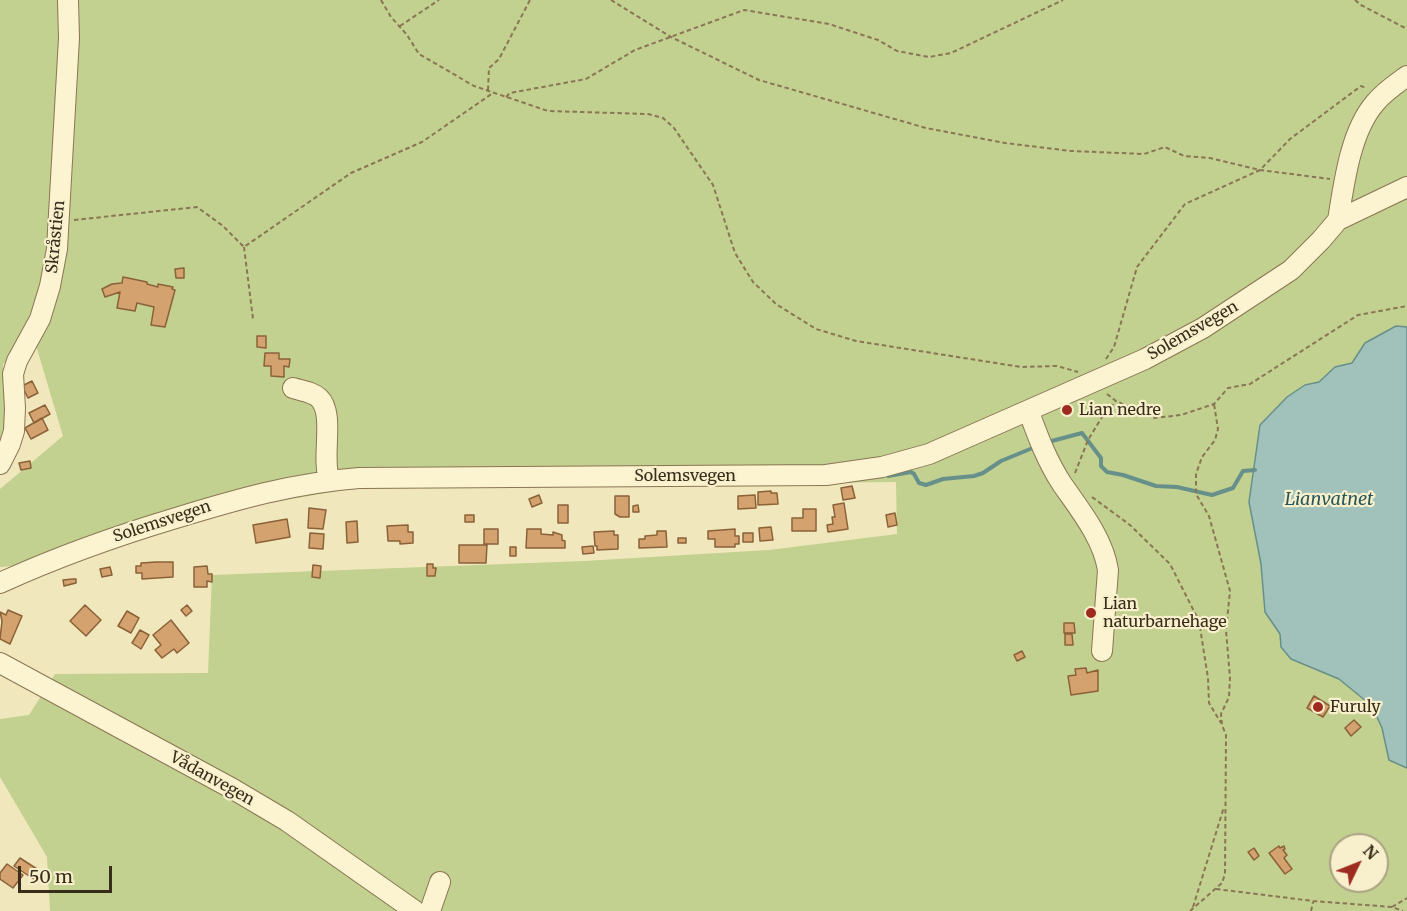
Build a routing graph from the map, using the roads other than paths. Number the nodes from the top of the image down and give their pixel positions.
1 (68, 0) edge
2 (1407, 76) edge
3 (1407, 187) edge
4 (1338, 220) junction
5 (293, 388) dead end
6 (1029, 412) junction
7 (0, 464) edge
8 (330, 481) junction
9 (0, 583) edge
10 (1102, 651) dead end
11 (0, 663) edge
12 (440, 882) dead end
13 (415, 911) edge
14 (430, 911) edge

1 - 7 street, Skråstien
2 - 4 street, Solemsvegen
3 - 4 street, Solemsvegen
4 - 6 street, Solemsvegen
5 - 8 street
6 - 8 street, Solemsvegen
6 - 10 street
8 - 9 street, Solemsvegen
11 - 13 street, Vådanvegen
12 - 14 street

